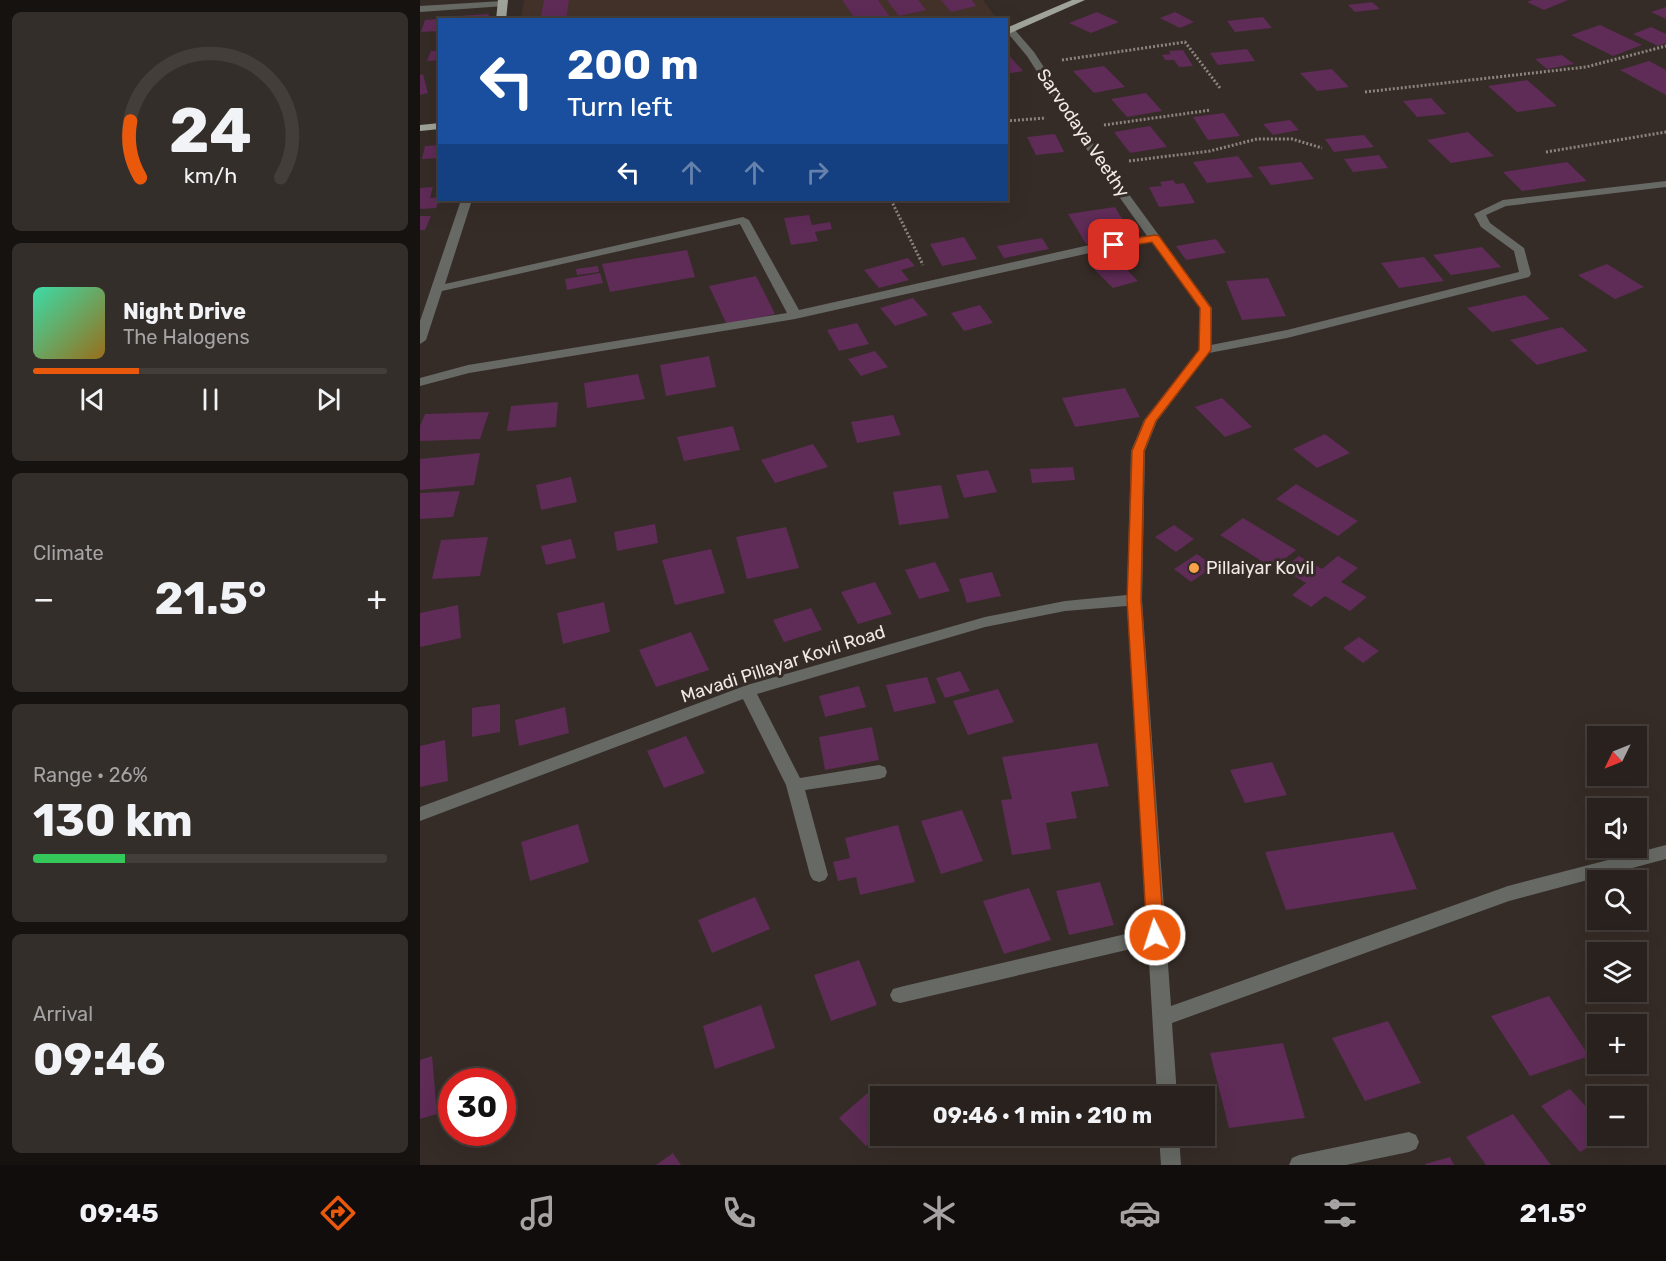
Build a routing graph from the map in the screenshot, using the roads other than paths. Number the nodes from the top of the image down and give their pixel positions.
1 (1080, 0) edge
2 (503, 2) edge
3 (420, 9) edge
4 (501, 18) edge
5 (1009, 31) edge
6 (438, 126) edge
7 (420, 128) edge
8 (1666, 184) edge
9 (466, 201) edge
10 (1155, 238) junction
11 (437, 289) junction
12 (795, 315) junction
13 (420, 340) edge
14 (1205, 350) junction
15 (420, 382) edge
16 (1134, 600) junction
17 (747, 692) junction
18 (879, 772) dead end
19 (795, 785) junction
20 (420, 814) edge
21 (1666, 852) edge
22 (819, 874) dead end
23 (1155, 935) junction
24 (900, 995) dead end
25 (1162, 1018) junction
26 (1166, 1086) edge
27 (1409, 1142) dead end
28 (1170, 1146) edge
29 (1171, 1165) edge
30 (1299, 1165) edge

1 - 5 main road
2 - 3 street
2 - 4 main road
5 - 10 street, Sarvodaya Veethy
6 - 7 main road
8 - 14 street
9 - 11 street
10 - 12 street
10 - 14 street, Sarvodaya Veethy
11 - 12 street
11 - 13 street
12 - 15 street
14 - 16 street
16 - 17 street, Mavadi Pillayar Kovil Road
16 - 23 street
17 - 19 street
17 - 20 street, Mavadi Pillayar Kovil Road
18 - 19 street
19 - 22 street
21 - 25 street
23 - 24 street
23 - 25 street
25 - 26 street
27 - 30 street
28 - 29 street

